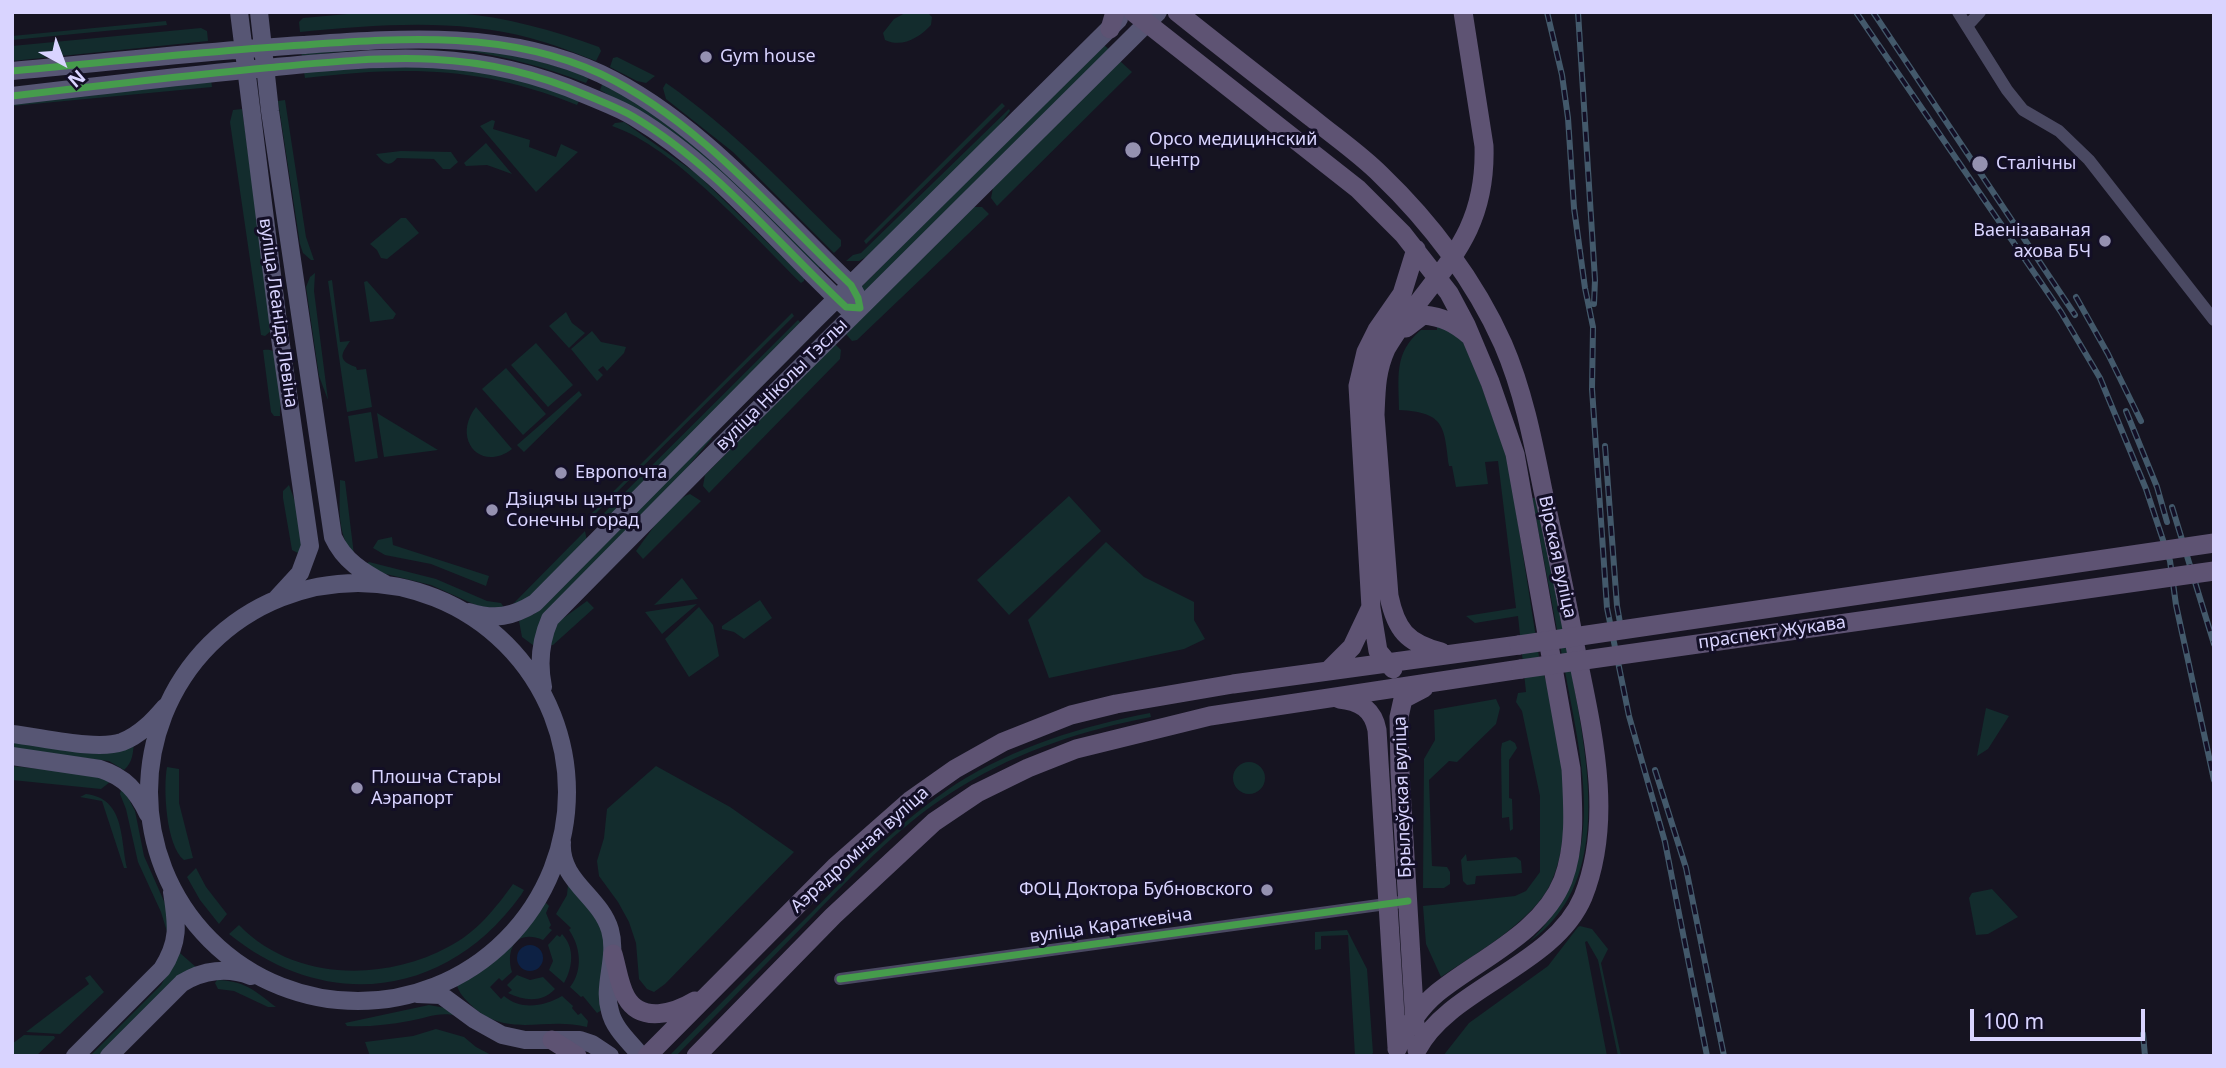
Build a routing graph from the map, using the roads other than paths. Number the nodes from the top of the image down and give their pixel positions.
1 (239, 12) edge
2 (259, 12) edge
3 (1126, 12) edge
4 (1177, 12) edge
5 (1464, 12) edge
6 (1958, 12) edge
7 (1980, 12) edge
8 (1112, 21) edge
9 (1144, 21) edge
10 (1968, 25) junction
11 (263, 47) junction
12 (244, 49) junction
13 (265, 68) junction
14 (247, 70) junction
15 (12, 71) edge
16 (12, 96) edge
17 (1416, 249) junction
18 (1452, 258) junction
19 (1438, 277) junction
20 (851, 285) junction
21 (837, 299) junction
22 (860, 308) junction
23 (2214, 320) edge
24 (1471, 337) junction
25 (1386, 349) junction
26 (2214, 543) edge
27 (2214, 571) edge
28 (384, 584) junction
29 (275, 601) junction
30 (1371, 608) junction
31 (462, 610) junction
32 (1446, 653) junction
33 (1385, 662) junction
34 (1328, 671) junction
35 (1441, 681) junction
36 (544, 691) junction
37 (1331, 698) junction
38 (170, 702) junction
39 (12, 734) edge
40 (12, 756) edge
41 (149, 815) junction
42 (563, 835) junction
43 (172, 888) junction
44 (1408, 901) junction
45 (1386, 904) junction
46 (613, 954) junction
47 (257, 978) junction
48 (840, 979) dead end
49 (1412, 981) junction
50 (1392, 985) junction
51 (714, 989) junction
52 (414, 994) junction
53 (1436, 994) junction
54 (1415, 1018) junction
55 (1442, 1019) junction
56 (552, 1040) junction
57 (1397, 1052) edge
58 (1417, 1053) edge
59 (75, 1056) edge
60 (109, 1056) edge
61 (577, 1056) edge
62 (610, 1056) edge
63 (641, 1056) edge
64 (648, 1056) edge
65 (696, 1056) edge

1 - 12 main road, вуліца Леаніда Левіна
2 - 11 main road, вуліца Леаніда Левіна
3 - 8 main road, вуліца Ніколы Тэслы
4 - 18 main road
5 - 18 main road
6 - 10 street
7 - 10 street
8 - 20 main road, вуліца Ніколы Тэслы
9 - 17 main road
9 - 22 main road, вуліца Ніколы Тэслы
10 - 23 street
11 - 12 main road
11 - 13 main road, вуліца Леаніда Левіна
11 - 20 main road
12 - 14 main road, вуліца Леаніда Левіна
12 - 15 main road
13 - 14 main road
13 - 21 main road
13 - 28 main road, вуліца Леаніда Левіна
14 - 16 main road
14 - 29 main road, вуліца Леаніда Левіна
17 - 19 main road
17 - 30 main road
18 - 19 main road
18 - 55 main road, Вірская вуліца
19 - 24 main road, Вірская вуліца
19 - 25 main road
20 - 21 main road, вуліца Ніколы Тэслы
20 - 22 main road
21 - 22 main road
21 - 31 main road, вуліца Ніколы Тэслы
22 - 36 main road, вуліца Ніколы Тэслы
24 - 25 main road
24 - 53 main road, Вірская вуліца
25 - 32 main road
26 - 32 main road, праспект Жукава, bridge
27 - 35 main road, праспект Жукава, bridge
28 - 29 main road
28 - 31 main road
29 - 38 main road
30 - 33 main road
30 - 34 main road
31 - 36 main road
32 - 33 main road, Аэрадромная вуліца
33 - 34 main road, Аэрадромная вуліца
33 - 35 main road
34 - 51 main road, Аэрадромная вуліца
35 - 37 main road, праспект Жукава
35 - 44 main road, Брылеўская вуліца
36 - 42 main road
37 - 45 main road, Брылеўская вуліца
37 - 65 main road, Аэрадромная вуліца
38 - 39 main road
38 - 41 main road
40 - 41 main road
41 - 43 main road
42 - 46 main road
42 - 52 main road
43 - 47 main road
43 - 59 main road
44 - 45 street, вуліца Караткевіча
44 - 49 main road, Брылеўская вуліца
45 - 48 street, вуліца Караткевіча
45 - 50 main road, Брылеўская вуліца
46 - 51 main road
46 - 63 main road
47 - 52 main road
47 - 60 main road
49 - 53 main road
49 - 54 main road, Брылеўская вуліца
50 - 54 main road
50 - 57 main road, Брылеўская вуліца
51 - 64 main road, Аэрадромная вуліца
52 - 56 main road
53 - 54 main road, Вірская вуліца
54 - 55 main road
54 - 57 main road, Вірская вуліца
54 - 58 main road, Брылеўская вуліца
55 - 58 main road, Вірская вуліца
56 - 61 main road
56 - 62 main road

